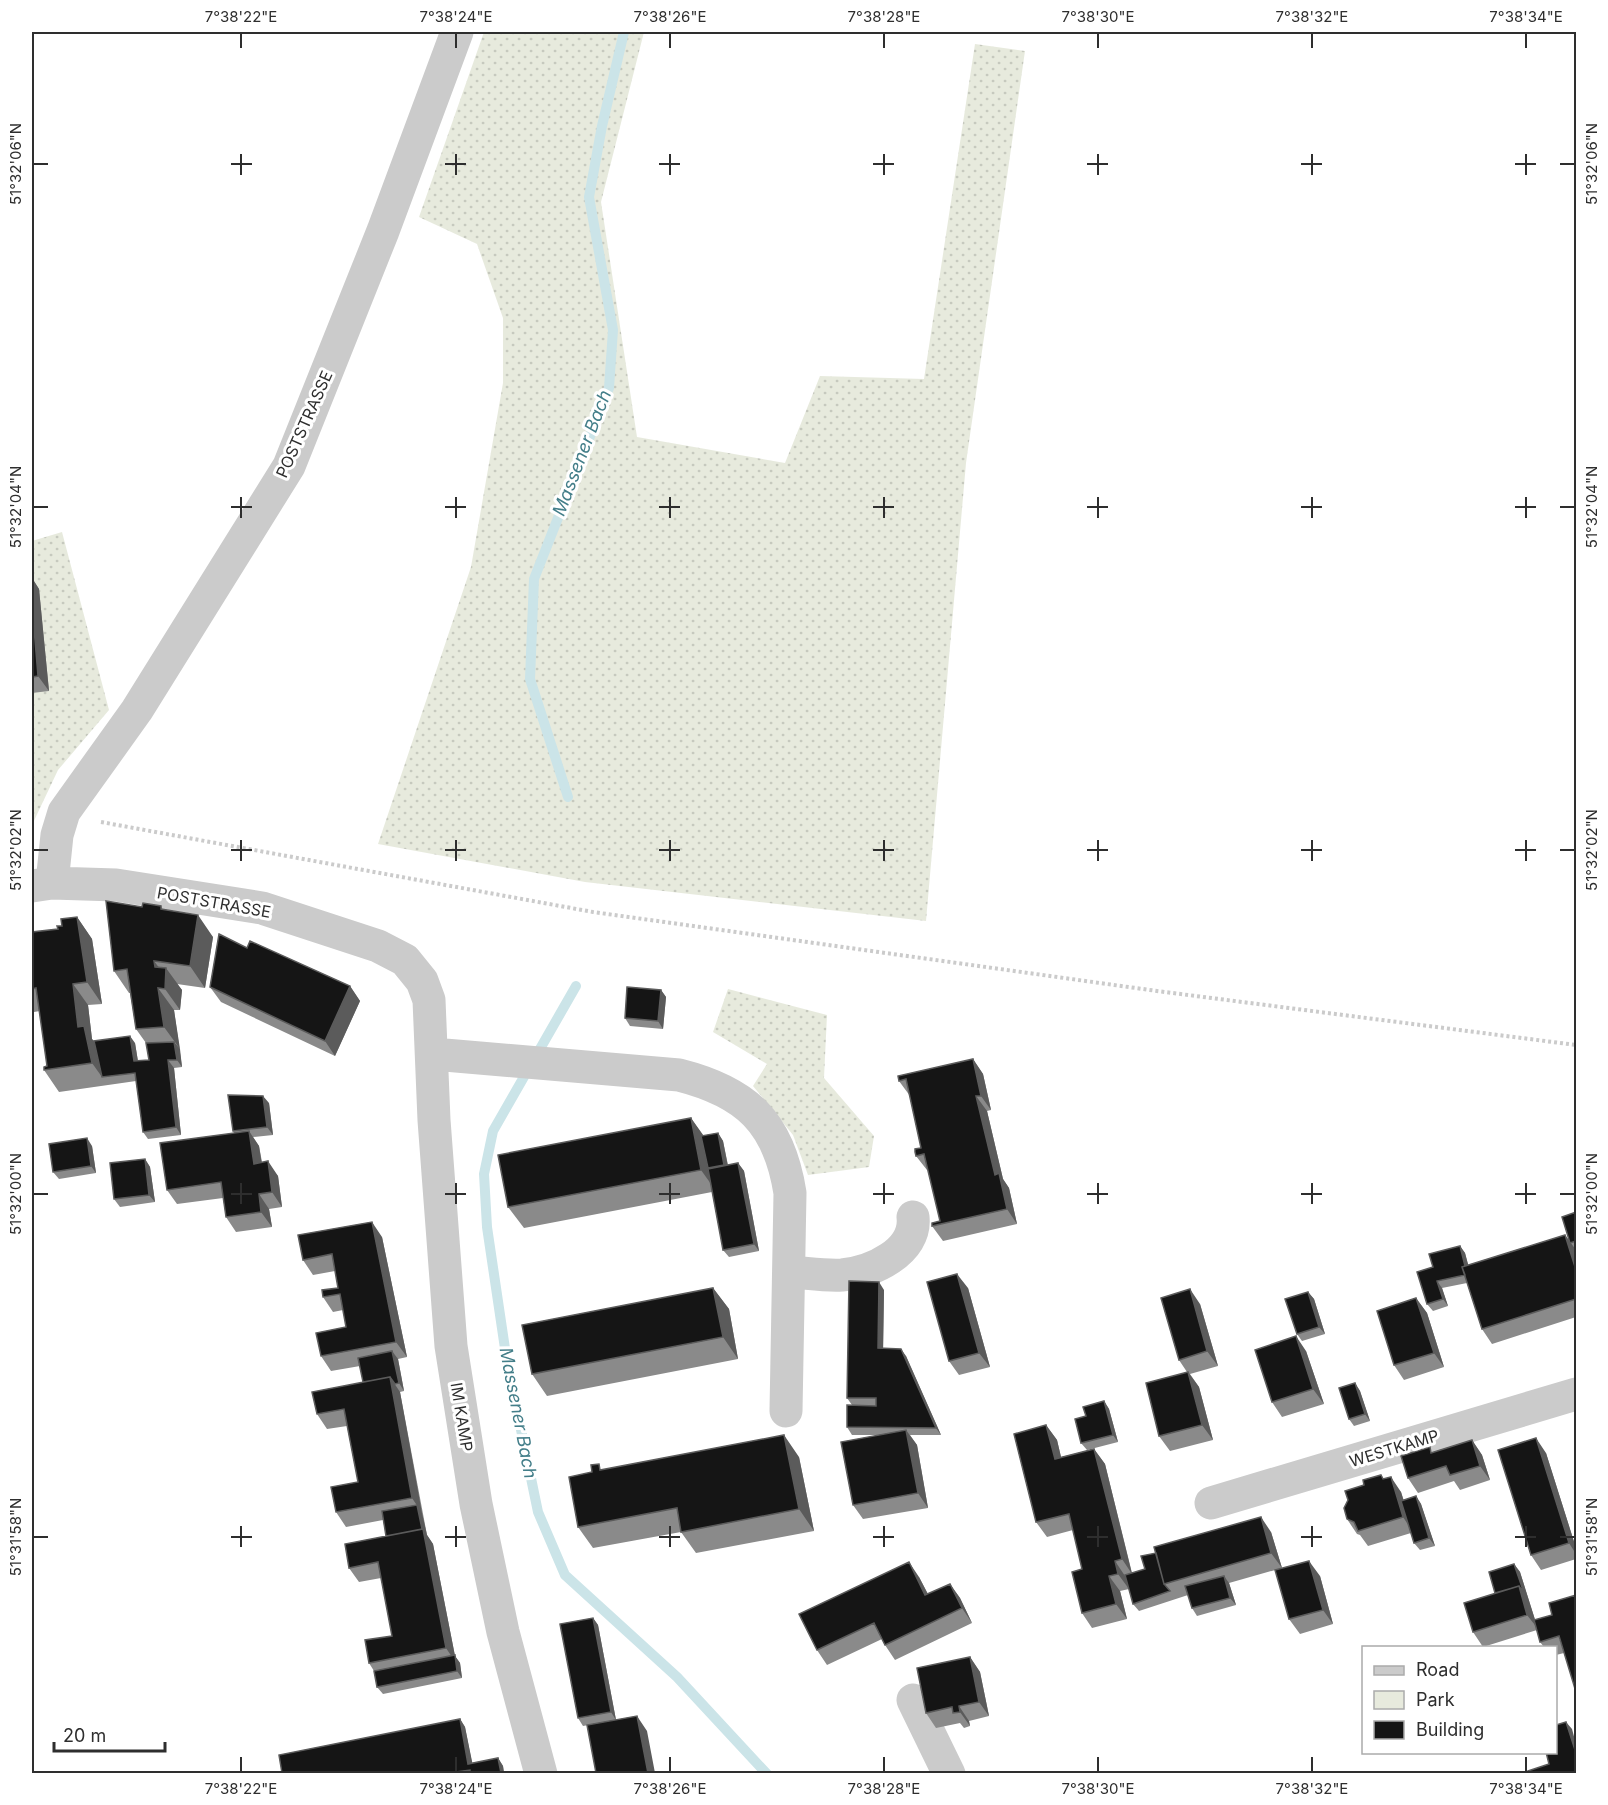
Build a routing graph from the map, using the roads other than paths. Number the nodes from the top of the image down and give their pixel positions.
1 (457, 32) edge
2 (42, 884) edge
3 (405, 960) joint
4 (433, 1054) junction
5 (913, 1217) dead end
6 (791, 1272) junction
7 (1576, 1394) edge
8 (786, 1411) dead end
9 (1211, 1503) dead end
10 (913, 1700) dead end
11 (541, 1773) edge
12 (949, 1773) edge

1 - 2 street, POSTSTRASSE
2 - 3 street, POSTSTRASSE
3 - 4 street, IM KAMP
4 - 6 street
4 - 11 street, IM KAMP
5 - 6 street
6 - 8 street
7 - 9 street, WESTKAMP
10 - 12 street

